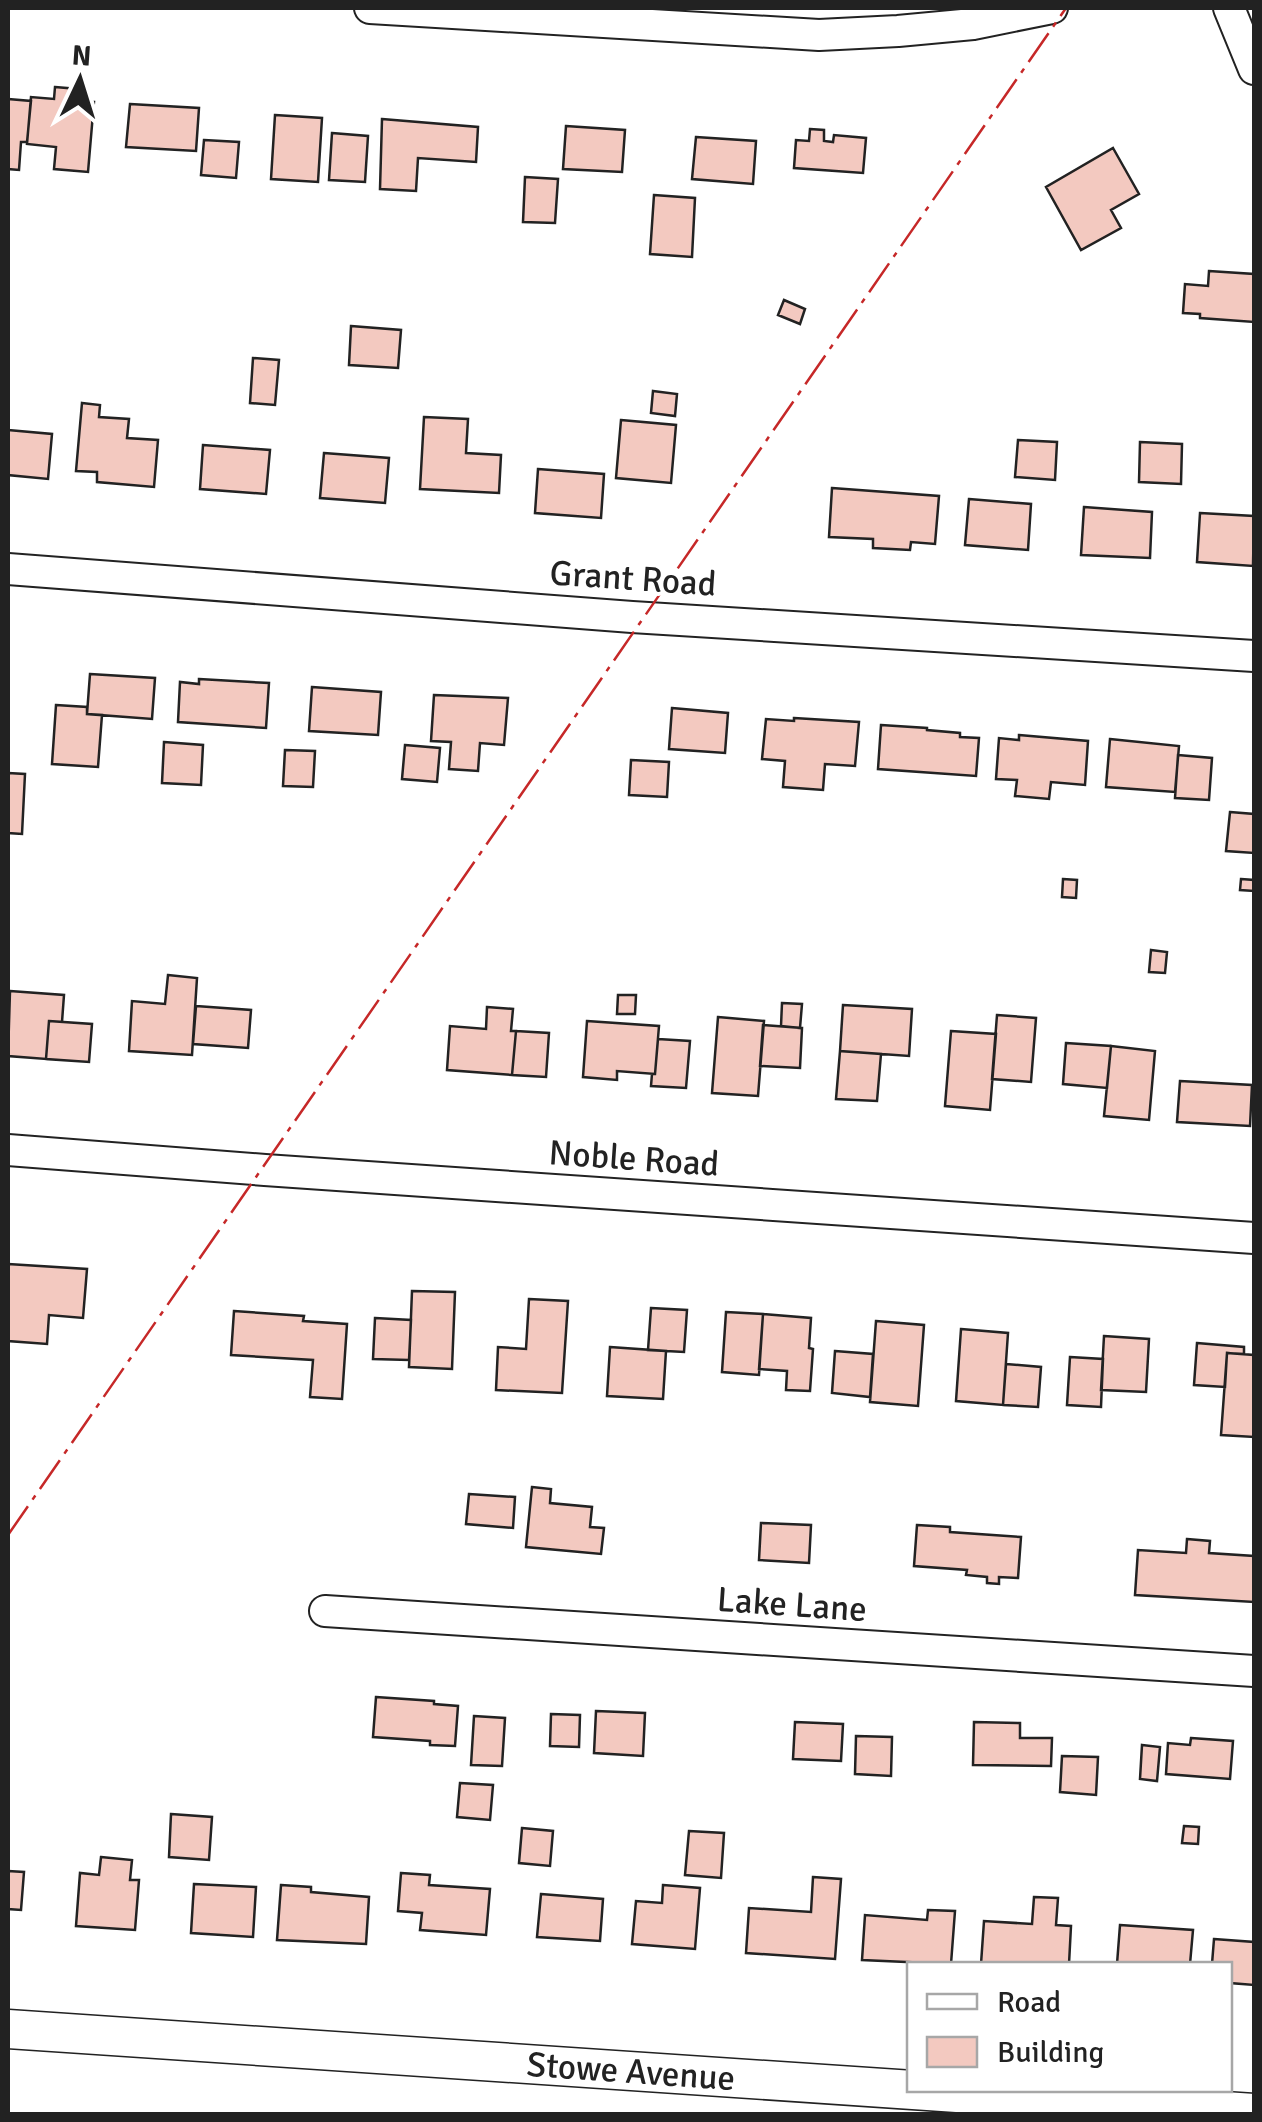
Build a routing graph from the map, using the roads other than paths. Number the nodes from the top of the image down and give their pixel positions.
1 (370, 8) edge
2 (1052, 8) edge
3 (1229, 8) edge
4 (1254, 69) edge
5 (8, 569) edge
6 (1254, 656) edge
7 (8, 1150) edge
8 (1254, 1238) edge
9 (325, 1611) dead end
10 (1254, 1671) edge
11 (8, 2029) edge
12 (907, 2090) edge
13 (942, 2092) edge
14 (1254, 2113) edge

1 - 2 street
3 - 4 street
5 - 6 street, Grant Road
7 - 8 street, Noble Road
9 - 10 street, Lake Lane
11 - 12 street, Stowe Avenue
13 - 14 street, Stowe Avenue

